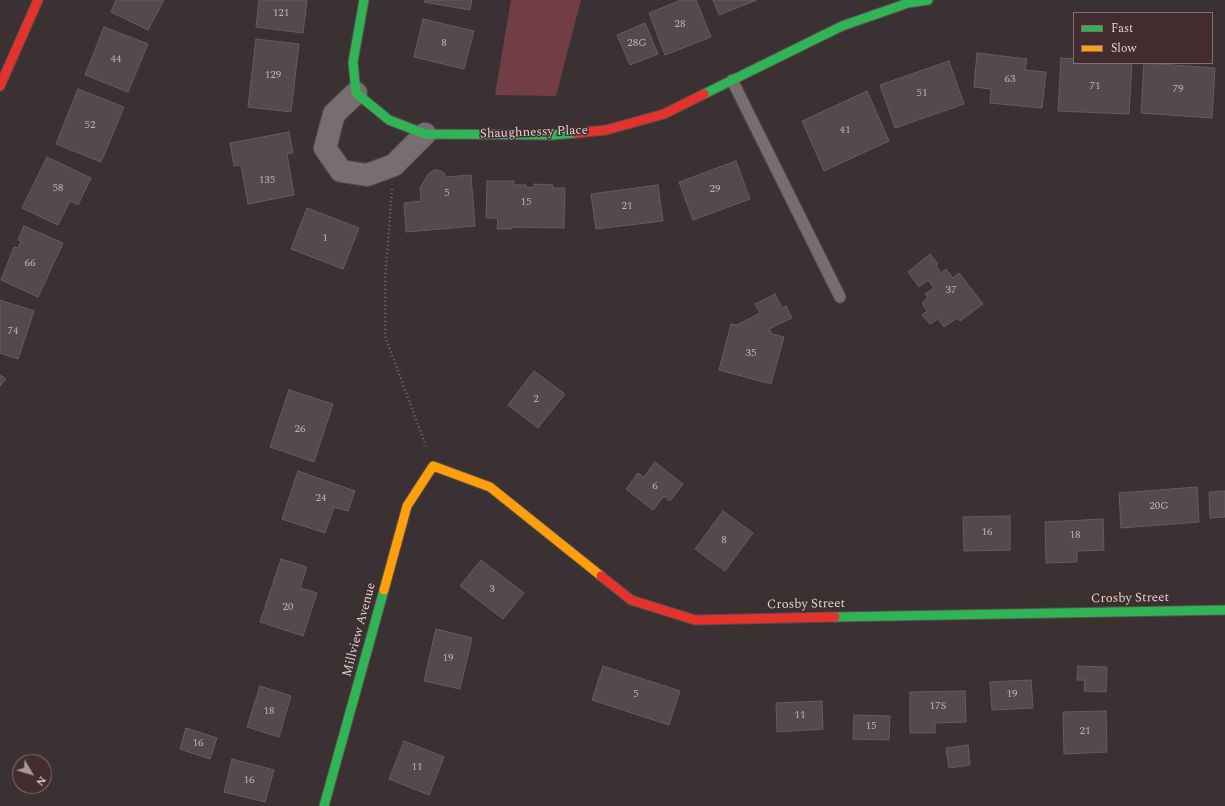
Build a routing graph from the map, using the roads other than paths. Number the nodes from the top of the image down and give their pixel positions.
1 (38, 0) edge
2 (364, 0) edge
3 (928, 0) edge
4 (732, 80) junction
5 (0, 86) edge
6 (356, 93) junction
7 (425, 134) junction
8 (840, 297) dead end
9 (433, 466) joint
10 (1225, 610) edge
11 (324, 806) edge

1 - 5 street
2 - 6 street
3 - 4 street, Shaughnessy Place
4 - 7 street, Shaughnessy Place
4 - 8 lane
6 - 7 street
6 - 7 street
9 - 10 street, Crosby Street
9 - 11 street, Millview Avenue

